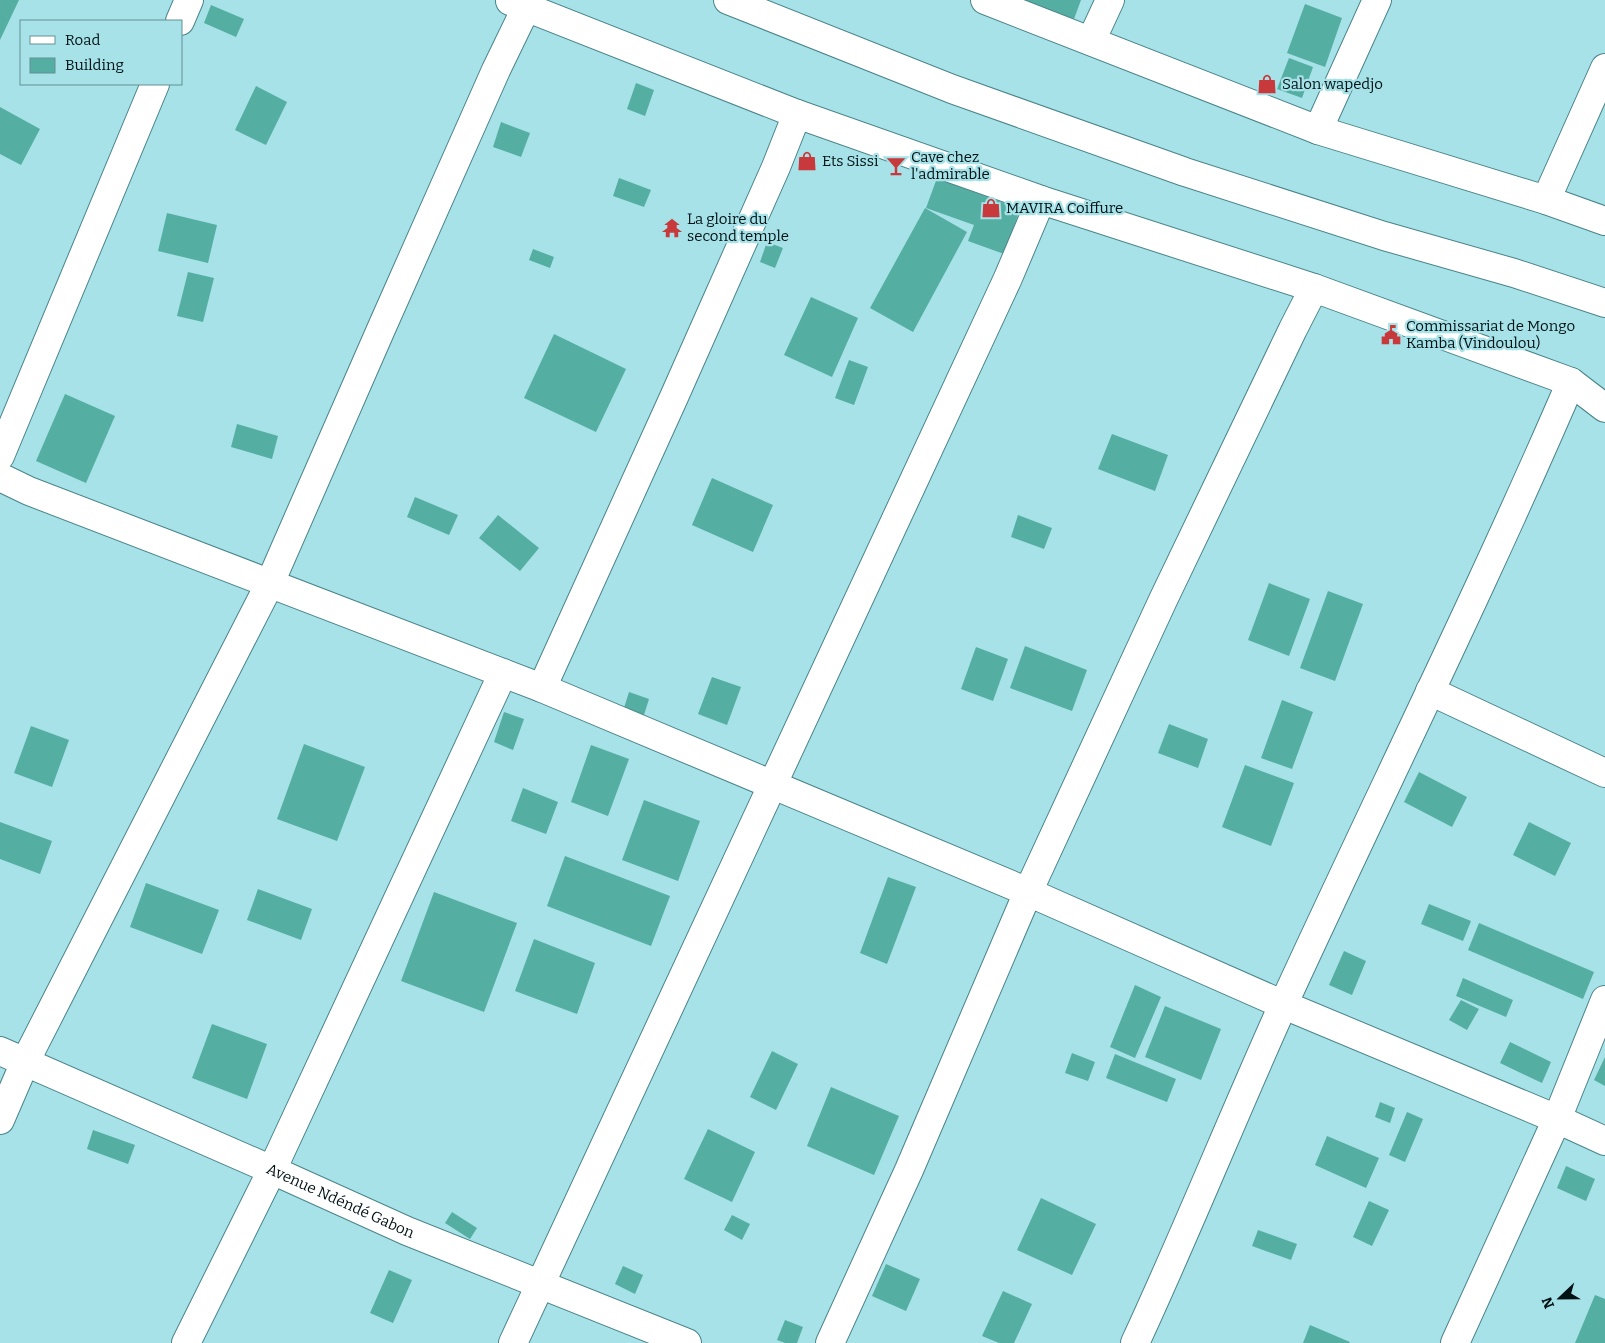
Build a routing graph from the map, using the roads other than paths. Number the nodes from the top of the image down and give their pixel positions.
1 (189, 0) edge
2 (728, 0) edge
3 (985, 0) edge
4 (1110, 0) edge
5 (1377, 0) edge
6 (517, 4) edge
7 (180, 20) edge
8 (1091, 41) junction
9 (1605, 68) edge
10 (155, 85) edge
11 (797, 114) junction
12 (1318, 130) junction
13 (1041, 200) junction
14 (1546, 200) junction
15 (1605, 221) edge
16 (1314, 288) junction
17 (1605, 303) edge
18 (1571, 382) junction
19 (1605, 408) edge
20 (0, 456) edge
21 (0, 477) edge
22 (270, 583) junction
23 (503, 672) junction
24 (542, 688) junction
25 (1430, 691) junction
26 (1605, 773) edge
27 (772, 785) junction
28 (1028, 892) junction
29 (1605, 1000) edge
30 (1284, 1005) junction
31 (0, 1051) edge
32 (26, 1062) junction
33 (1557, 1119) junction
34 (0, 1120) edge
35 (1605, 1141) edge
36 (272, 1170) junction
37 (540, 1284) junction
38 (186, 1343) edge
39 (513, 1343) edge
40 (686, 1343) edge
41 (830, 1343) edge
42 (1135, 1343) edge
43 (1455, 1343) edge

1 - 7 main road
2 - 17 main road
3 - 8 main road
4 - 8 main road
5 - 12 main road
6 - 11 main road
6 - 22 main road
8 - 12 main road
9 - 14 main road
10 - 20 main road
11 - 13 main road
11 - 24 main road
12 - 14 main road
13 - 16 main road
13 - 27 main road
14 - 15 main road
16 - 18 main road
16 - 28 main road
18 - 19 main road
18 - 25 main road
21 - 22 main road
22 - 23 main road
22 - 32 main road
23 - 24 main road
23 - 36 main road
24 - 27 main road
25 - 26 main road
25 - 30 main road
27 - 28 main road
27 - 37 main road
28 - 30 main road
28 - 41 main road
29 - 33 main road
30 - 33 main road
30 - 42 main road
31 - 32 main road, Avenue Ndéndé Gabon
32 - 34 main road
32 - 36 main road, Avenue Ndéndé Gabon
33 - 35 main road
33 - 43 main road
36 - 37 main road, Avenue Ndéndé Gabon
36 - 38 main road
37 - 39 main road
37 - 40 main road, Avenue Ndéndé Gabon

